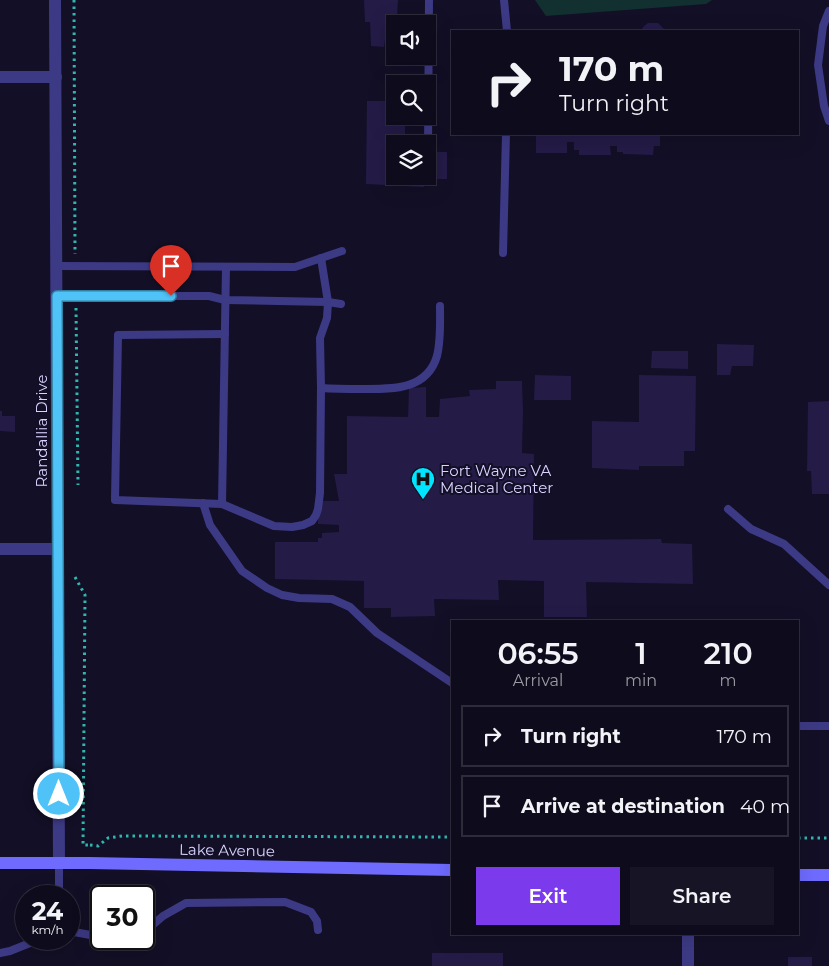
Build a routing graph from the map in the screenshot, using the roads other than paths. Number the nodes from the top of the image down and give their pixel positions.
1 (55, 0) edge
2 (429, 0) edge
3 (504, 0) edge
4 (829, 11) edge
5 (507, 30) edge
6 (0, 77) edge
7 (56, 77) junction
8 (829, 121) edge
9 (428, 135) edge
10 (506, 135) edge
11 (342, 251) dead end
12 (503, 253) dead end
13 (322, 258) junction
14 (57, 266) junction
15 (226, 267) junction
16 (57, 296) junction
17 (225, 300) junction
18 (328, 302) junction
19 (341, 304) dead end
20 (440, 306) dead end
21 (225, 334) junction
22 (321, 388) junction
23 (203, 503) junction
24 (222, 504) junction
25 (728, 509) dead end
26 (0, 549) edge
27 (58, 549) junction
28 (829, 586) edge
29 (451, 681) edge
30 (799, 726) edge
31 (829, 726) edge
32 (0, 863) edge
33 (59, 863) junction
34 (451, 870) edge
35 (799, 875) edge
36 (829, 875) edge
37 (59, 885) edge
38 (155, 923) edge
39 (318, 930) dead end
40 (688, 935) edge
41 (15, 949) edge
42 (0, 953) edge
43 (688, 966) edge

1 - 7 street, Randallia Drive
2 - 9 lane
3 - 5 lane
4 - 8 lane
6 - 7 street
7 - 14 street, Randallia Drive
10 - 12 lane
11 - 13 lane
13 - 15 lane
13 - 18 lane
14 - 15 lane
14 - 16 street, Randallia Drive
15 - 17 lane
16 - 17 lane
16 - 27 street, Randallia Drive
17 - 18 lane
17 - 21 lane
18 - 19 lane
18 - 22 lane
20 - 22 lane
21 - 23 lane
21 - 24 lane
22 - 24 lane
23 - 24 lane
23 - 29 lane
25 - 28 lane
26 - 27 street
27 - 33 street, Randallia Drive
30 - 31 lane
32 - 33 main road, Lake Avenue
33 - 34 main road, Lake Avenue
33 - 37 lane
35 - 36 main road
38 - 39 lane
40 - 43 street
41 - 42 lane

